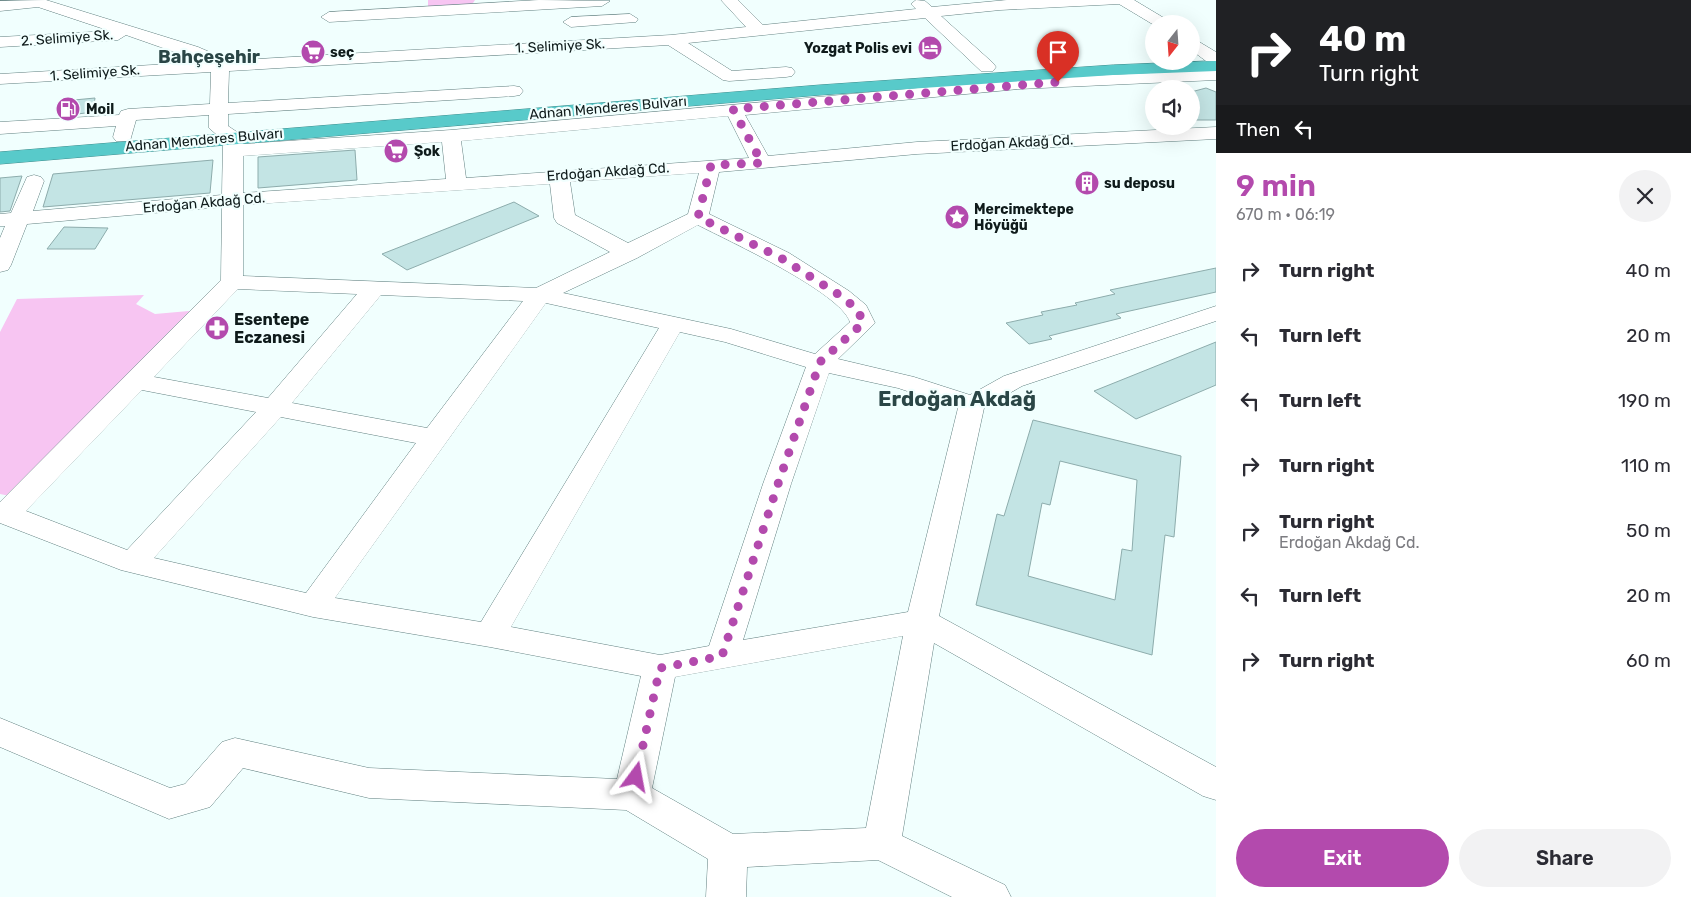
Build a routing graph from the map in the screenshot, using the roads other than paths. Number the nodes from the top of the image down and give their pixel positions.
1 (327, 0) edge
2 (729, 0) edge
3 (914, 0) edge
4 (1118, 0) edge
5 (1123, 0) edge
6 (81, 1) edge
7 (601, 1) edge
8 (36, 2) edge
9 (1016, 2) edge
10 (477, 4) edge
11 (0, 6) edge
12 (423, 6) edge
13 (830, 7) dead end
14 (927, 11) junction
15 (1149, 15) edge
16 (329, 17) junction
17 (630, 19) junction
18 (844, 20) junction
19 (551, 23) dead end
20 (758, 30) junction
21 (134, 34) junction
22 (667, 40) junction
23 (0, 42) edge
24 (454, 52) junction
25 (1207, 56) edge
26 (354, 58) junction
27 (1145, 59) edge
28 (217, 66) junction
29 (987, 68) junction
30 (786, 72) dead end
31 (0, 80) edge
32 (514, 91) dead end
33 (877, 91) junction
34 (219, 109) junction
35 (733, 109) junction
36 (125, 129) junction
37 (2, 133) edge
38 (1216, 133) edge
39 (451, 136) junction
40 (228, 139) junction
41 (0, 148) edge
42 (0, 158) edge
43 (762, 163) junction
44 (711, 165) junction
45 (559, 176) junction
46 (34, 181) dead end
47 (457, 183) junction
48 (232, 200) junction
49 (698, 217) junction
50 (9, 220) edge
51 (629, 252) junction
52 (0, 265) edge
53 (232, 282) junction
54 (374, 290) junction
55 (540, 295) junction
56 (1216, 313) edge
57 (673, 324) junction
58 (820, 362) junction
59 (136, 382) junction
60 (972, 404) junction
61 (276, 408) junction
62 (434, 438) junction
63 (3, 512) edge
64 (132, 563) junction
65 (313, 606) junction
66 (922, 621) junction
67 (490, 635) junction
68 (722, 656) junction
69 (660, 668) junction
70 (0, 732) edge
71 (1216, 785) edge
72 (632, 795) junction
73 (882, 844) junction
74 (728, 851) junction
75 (726, 897) edge
76 (990, 897) edge

1 - 16 street
2 - 20 street
3 - 14 street
4 - 9 street, 1. Selimiye Sk.
5 - 15 street
6 - 8 street
7 - 10 street
7 - 17 street
8 - 11 street
8 - 21 street
9 - 14 street, 1. Selimiye Sk.
10 - 12 street
10 - 24 street
12 - 16 street
13 - 18 street
14 - 18 street, 1. Selimiye Sk.
14 - 29 street
16 - 26 street
17 - 19 street
17 - 22 street
18 - 20 street, 1. Selimiye Sk.
20 - 22 street, 1. Selimiye Sk.
21 - 23 street, 2. Selimiye Sk.
21 - 28 street
22 - 24 street, 1. Selimiye Sk.
22 - 30 street
24 - 26 street, 1. Selimiye Sk.
25 - 33 highway, Adnan Menderes Bulvarı
26 - 28 street, 1. Selimiye Sk.
27 - 29 highway, Adnan Menderes Bulvarı
28 - 31 street, 1. Selimiye Sk.
28 - 34 street
29 - 40 highway, Adnan Menderes Bulvarı
32 - 34 street
33 - 35 street
33 - 40 highway, Adnan Menderes Bulvarı
34 - 36 street
34 - 40 street
35 - 39 street
35 - 43 street
36 - 37 street
36 - 40 highway, Adnan Menderes Bulvarı
36 - 41 highway, Adnan Menderes Bulvarı
38 - 43 street, Erdoğan Akdağ Cd.
39 - 40 street
39 - 47 street
40 - 42 highway, Adnan Menderes Bulvarı
40 - 48 street
43 - 44 street, Erdoğan Akdağ Cd.
44 - 45 street, Erdoğan Akdağ Cd.
44 - 49 street
45 - 47 street, Erdoğan Akdağ Cd.
45 - 51 street
46 - 50 street
47 - 48 street, Erdoğan Akdağ Cd.
48 - 50 street, Erdoğan Akdağ Cd.
48 - 53 street
49 - 51 street
49 - 58 street
50 - 52 street
51 - 55 street
53 - 54 street
53 - 59 street
54 - 55 street
54 - 61 street
55 - 57 street
55 - 62 street
56 - 60 street
57 - 58 street
57 - 67 street
58 - 60 street
58 - 68 street
59 - 61 street
59 - 63 street
60 - 66 street
61 - 62 street
61 - 64 street
62 - 65 street
63 - 64 street
64 - 65 street
65 - 67 street
66 - 68 street
66 - 71 street
66 - 73 street
67 - 69 street
68 - 69 street
69 - 72 street
70 - 72 street
72 - 74 street
73 - 74 street
73 - 76 street
74 - 75 street

